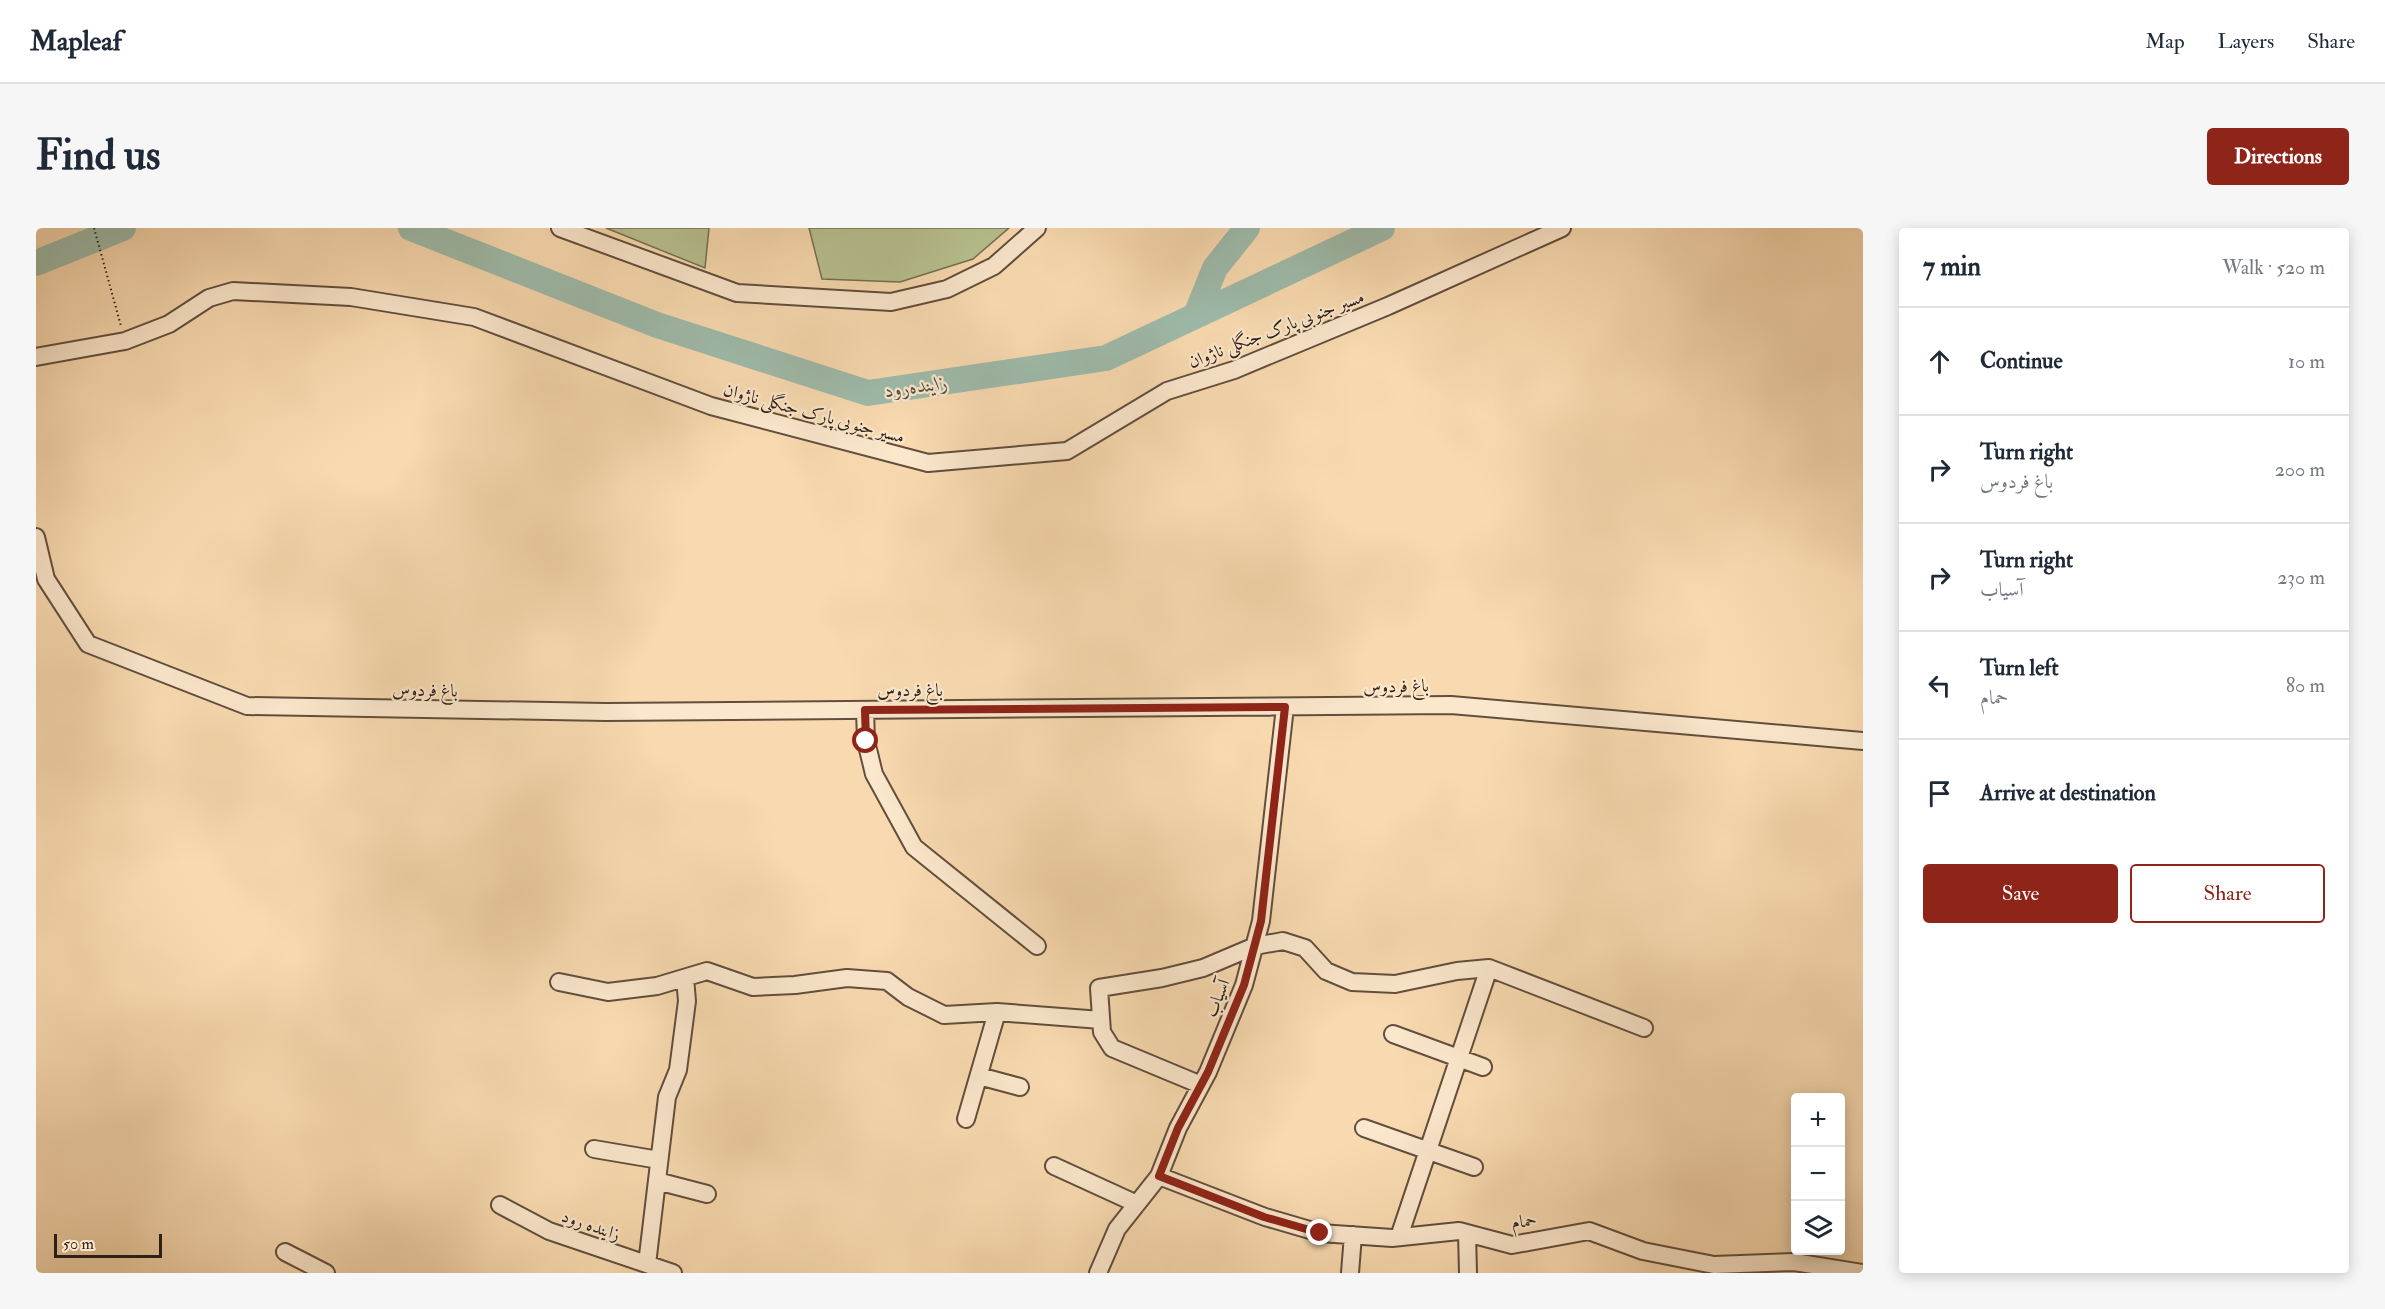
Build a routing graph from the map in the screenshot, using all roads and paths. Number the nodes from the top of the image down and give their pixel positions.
1 (94, 228) edge
2 (560, 228) edge
3 (1037, 228) edge
4 (1562, 228) edge
5 (125, 341) junction
6 (36, 357) edge
7 (36, 537) edge
8 (1285, 707) junction
9 (865, 710) junction
10 (1863, 741) edge
11 (1255, 945) junction
12 (1037, 946) dead end
13 (1489, 968) junction
14 (685, 978) junction
15 (559, 982) dead end
16 (997, 1012) junction
17 (1101, 1020) junction
18 (1644, 1028) dead end
19 (1393, 1034) dead end
20 (1460, 1058) junction
21 (1483, 1067) dead end
22 (978, 1076) junction
23 (1201, 1085) junction
24 (1020, 1087) dead end
25 (966, 1119) dead end
26 (1364, 1128) dead end
27 (594, 1149) dead end
28 (1428, 1152) junction
29 (659, 1160) junction
30 (1054, 1166) dead end
31 (1474, 1167) dead end
32 (1159, 1176) junction
33 (657, 1181) junction
34 (707, 1194) dead end
35 (1137, 1204) junction
36 (500, 1205) dead end
37 (1467, 1233) junction
38 (1353, 1235) junction
39 (1399, 1237) junction
40 (285, 1252) dead end
41 (650, 1268) edge
42 (326, 1273) edge
43 (673, 1273) edge
44 (1098, 1273) edge
45 (1350, 1273) edge
46 (1468, 1273) edge
47 (1862, 1273) edge

1 - 5 path
2 - 3 street
4 - 5 street, مسیر جنوبی پارک جنگلی ناژوان
5 - 6 street, مسیر جنوبی پارک جنگلی ناژوان
7 - 9 street, باغ فردوس
8 - 9 street, باغ فردوس
8 - 10 street, باغ فردوس
8 - 11 street, آسیاب
9 - 12 street
11 - 13 street
11 - 17 street
11 - 23 street, آسیاب
13 - 18 street
13 - 20 street
14 - 15 street
14 - 16 street
14 - 29 street
16 - 17 street
16 - 22 street
17 - 23 street
19 - 20 street
20 - 21 street
20 - 28 street
22 - 24 street
22 - 25 street
23 - 32 street, آسیاب
26 - 28 street
27 - 29 street
28 - 31 street
28 - 39 street
29 - 33 street
30 - 35 street
32 - 35 street, آسیاب
32 - 38 street, حمام
33 - 34 street
33 - 41 street
35 - 44 street, آسیاب
36 - 41 street, زاینده رود
37 - 39 street, حمام
37 - 46 street
37 - 47 street, حمام
38 - 39 street, حمام
38 - 45 street
40 - 42 street
41 - 43 street, زاینده رود

